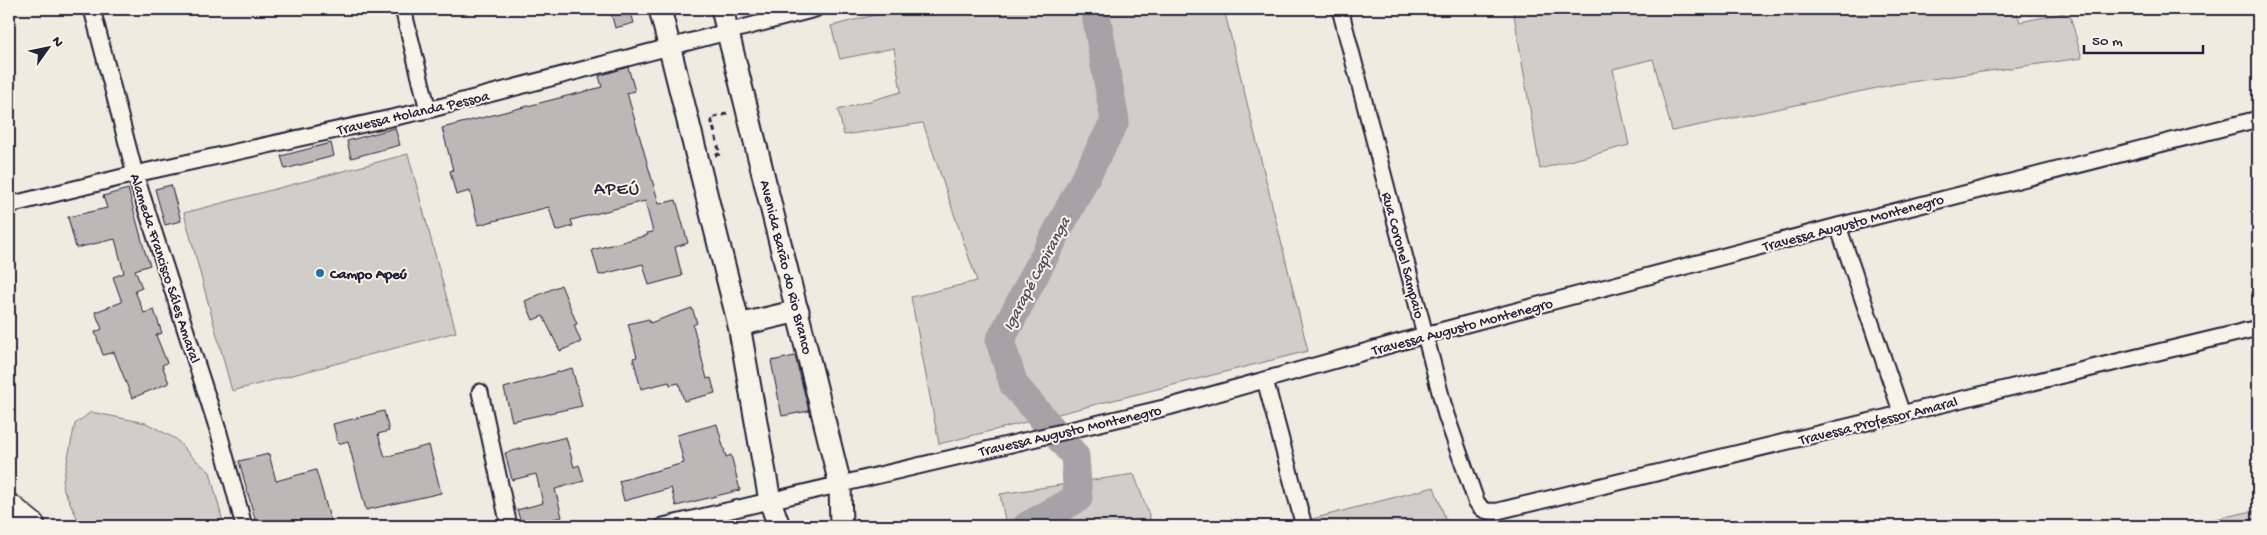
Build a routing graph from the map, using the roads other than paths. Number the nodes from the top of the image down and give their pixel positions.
1 (92, 9) edge
2 (403, 9) edge
3 (660, 9) edge
4 (722, 9) edge
5 (815, 9) edge
6 (1340, 9) edge
7 (728, 30) junction
8 (669, 46) junction
9 (428, 110) junction
10 (2258, 119) edge
11 (135, 174) junction
12 (9, 205) edge
13 (1838, 226) junction
14 (798, 311) junction
15 (739, 325) junction
16 (2258, 328) edge
17 (1424, 335) junction
18 (1265, 380) junction
19 (480, 392) dead end
20 (1902, 414) junction
21 (840, 484) junction
22 (770, 501) junction
23 (9, 508) edge
24 (1498, 511) joint
25 (31, 526) edge
26 (244, 526) edge
27 (509, 526) edge
28 (663, 526) edge
29 (779, 526) edge
30 (841, 526) edge
31 (1304, 526) edge

1 - 11 street, Alameda Francisco Sáles Amaral
2 - 9 street
3 - 8 main road
4 - 7 main road, Avenida Barão do Rio Branco
5 - 7 street, Travessa Holanda Pessoa
6 - 17 street, Rua Coronel Sampaio
7 - 8 street, Travessa Holanda Pessoa
7 - 14 main road, Avenida Barão do Rio Branco
8 - 9 street, Travessa Holanda Pessoa
8 - 15 main road
9 - 11 street, Travessa Holanda Pessoa
10 - 13 street, Travessa Augusto Montenegro
11 - 12 street, Travessa Holanda Pessoa
11 - 26 street, Alameda Francisco Sáles Amaral
13 - 17 street, Travessa Augusto Montenegro
13 - 20 street
14 - 15 main road
14 - 21 main road, Avenida Barão do Rio Branco
15 - 22 main road
16 - 20 street, Travessa Professor Amaral
17 - 18 street, Travessa Augusto Montenegro
17 - 24 street, Rua Coronel Sampaio
18 - 21 street, Travessa Augusto Montenegro
18 - 31 street
19 - 27 street
20 - 24 street, Travessa Professor Amaral
21 - 22 street, Travessa Augusto Montenegro
21 - 30 main road, Avenida Barão do Rio Branco
22 - 28 street, Travessa Augusto Montenegro
22 - 29 main road
23 - 25 highway

